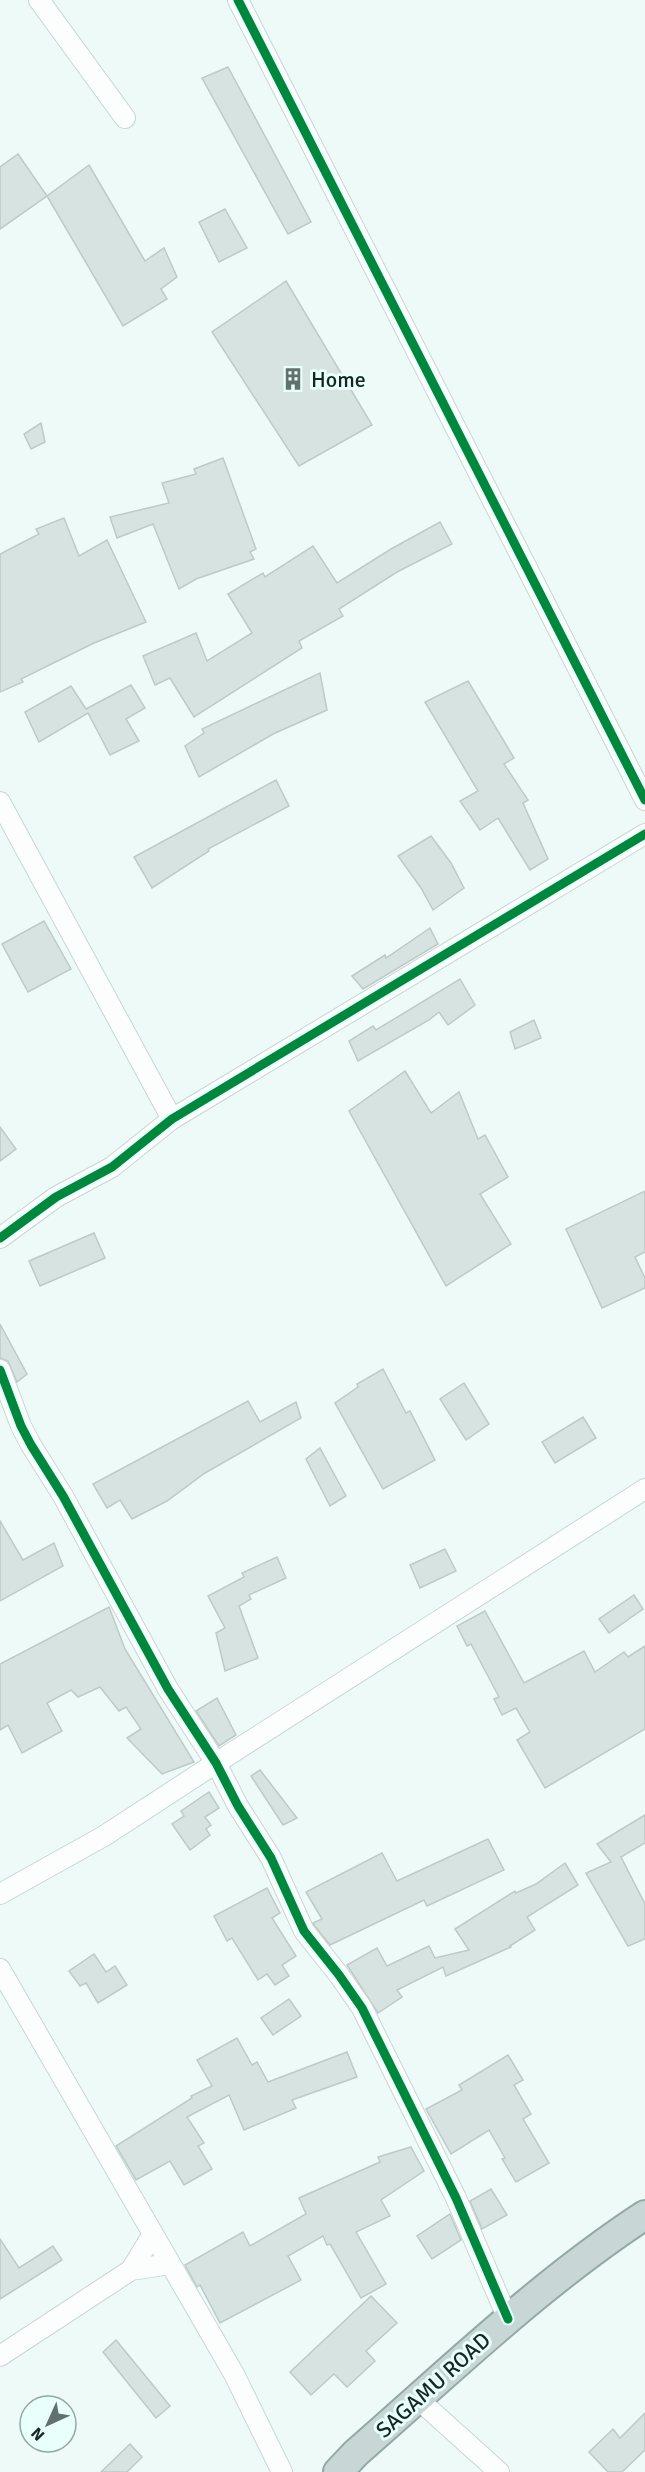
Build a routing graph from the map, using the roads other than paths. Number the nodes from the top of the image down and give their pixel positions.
1 (39, 0) edge
2 (238, 0) edge
3 (125, 118) dead end
4 (645, 800) edge
5 (0, 802) edge
6 (645, 834) edge
7 (172, 1119) junction
8 (0, 1238) edge
9 (0, 1370) edge
10 (645, 1489) edge
11 (216, 1763) junction
12 (0, 1894) edge
13 (0, 1969) edge
14 (645, 2215) edge
15 (153, 2234) junction
16 (170, 2264) junction
17 (132, 2270) junction
18 (507, 2319) junction
19 (0, 2356) edge
20 (418, 2399) junction
21 (282, 2472) edge
22 (338, 2472) edge
23 (499, 2472) edge

1 - 3 street
2 - 4 street
5 - 7 street
6 - 7 street
7 - 8 street
9 - 11 street
10 - 11 street
11 - 12 street
11 - 18 street
13 - 15 street
14 - 18 highway, SAGAMU ROAD
15 - 16 street
15 - 17 street
16 - 17 street
16 - 21 street
17 - 19 street
18 - 20 highway, SAGAMU ROAD
20 - 22 highway, SAGAMU ROAD
20 - 23 street

